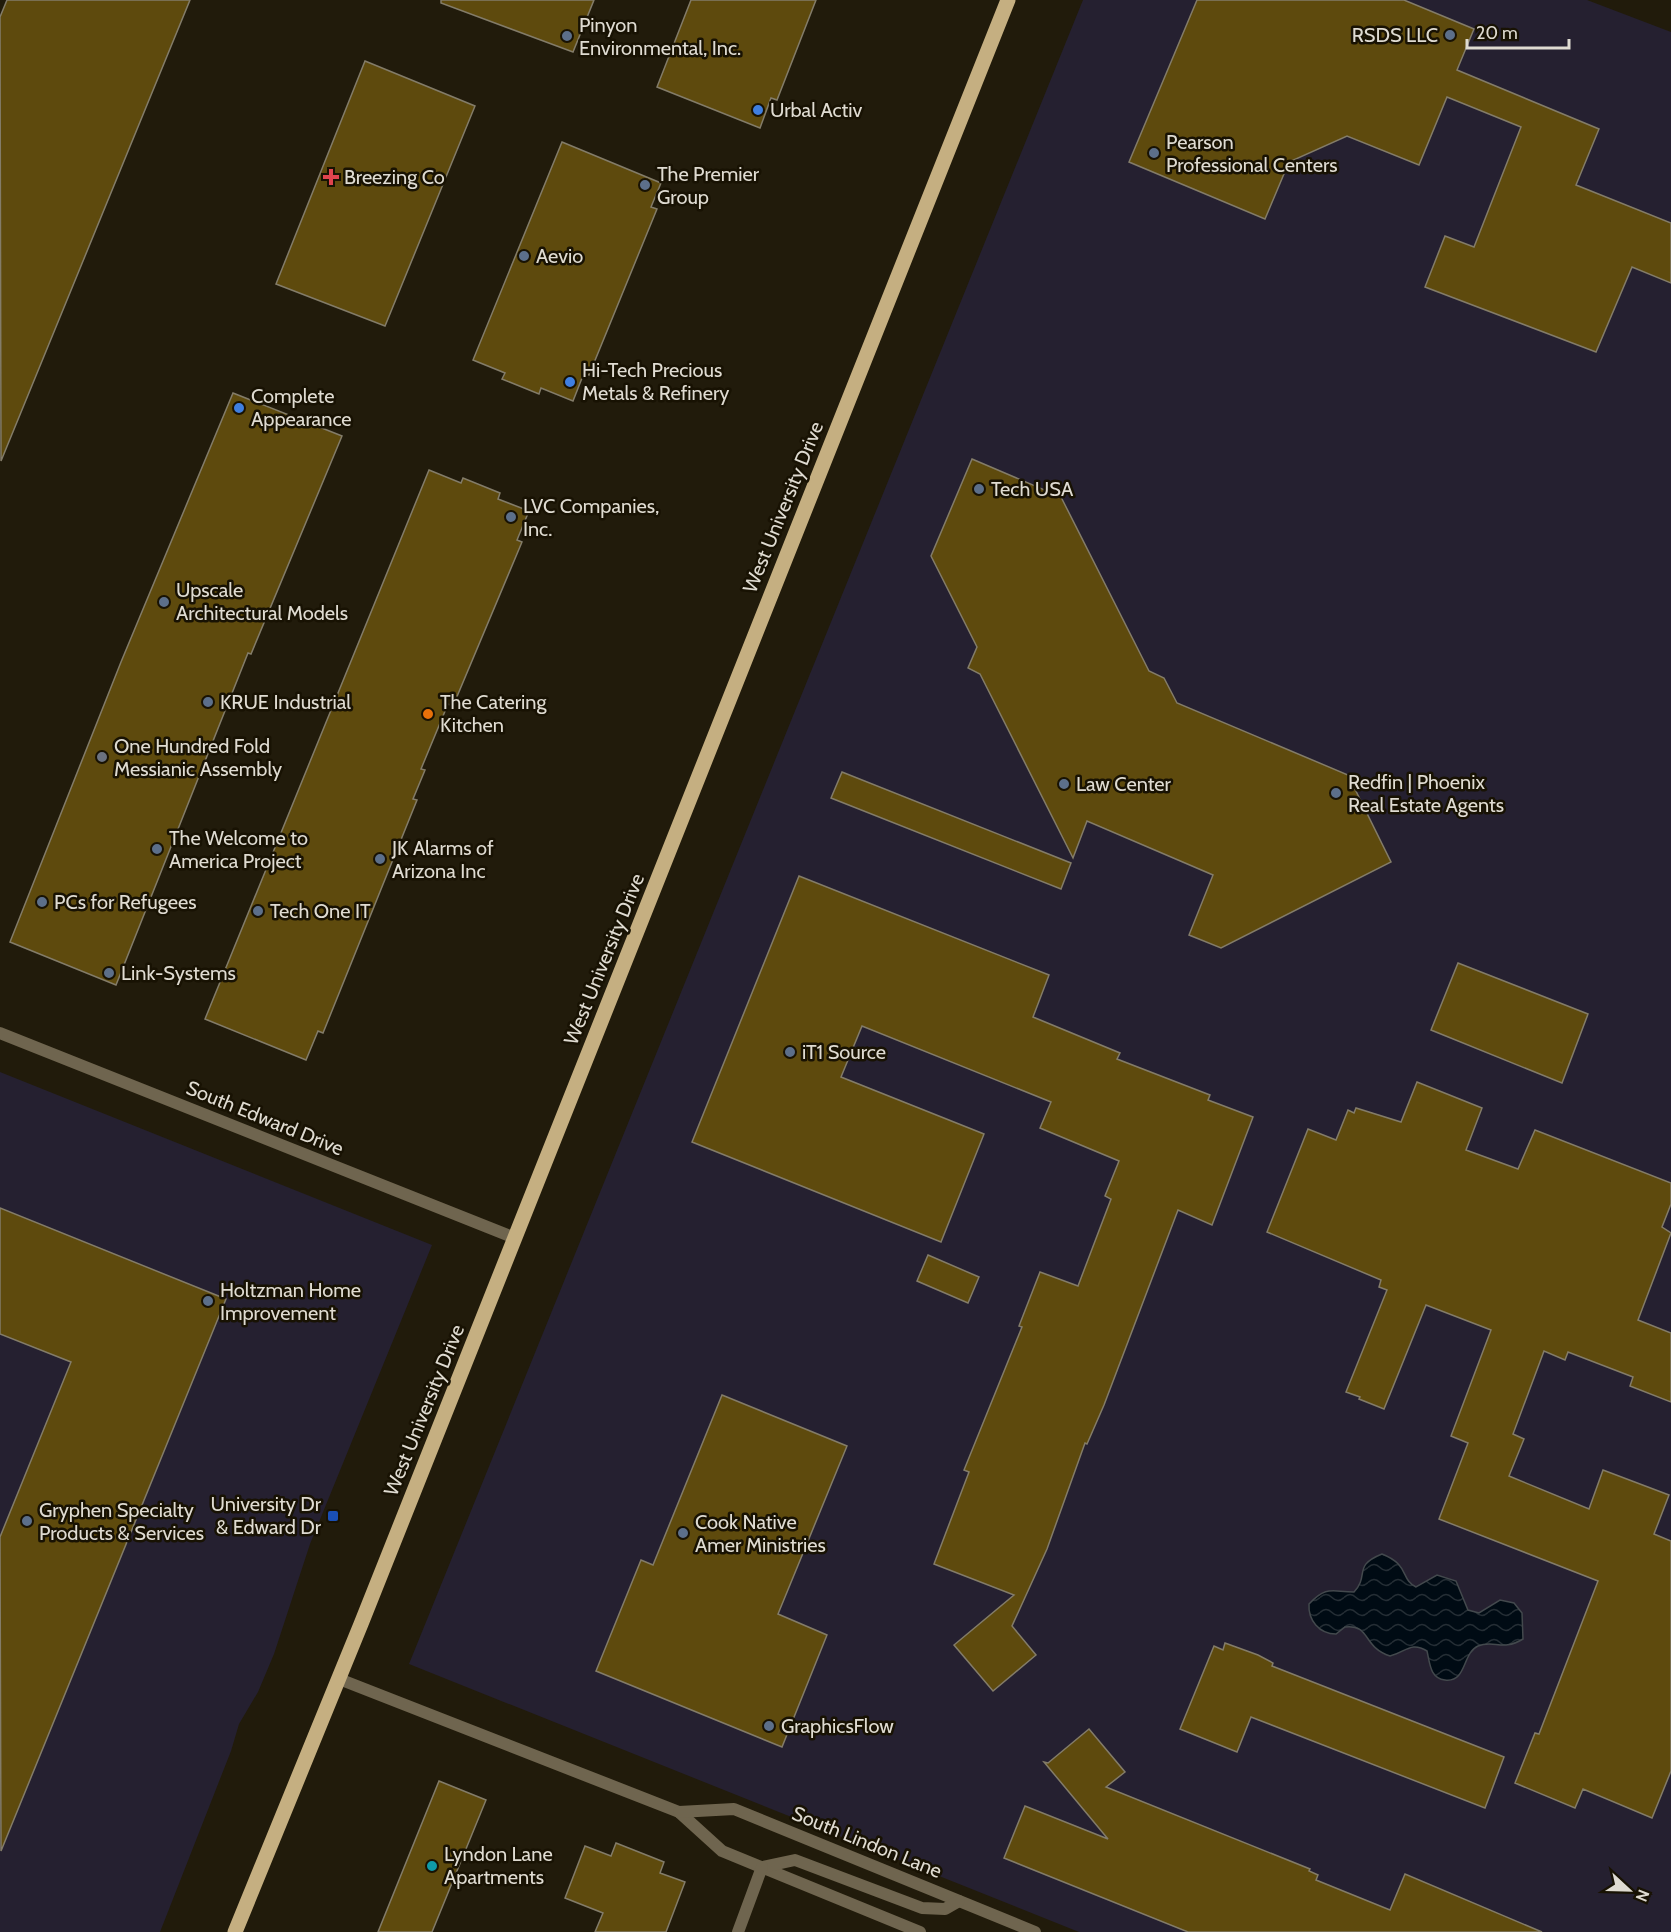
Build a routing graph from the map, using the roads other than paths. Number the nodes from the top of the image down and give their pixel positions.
1 (1008, 0) edge
2 (0, 1033) edge
3 (515, 1238) junction
4 (339, 1679) junction
5 (679, 1812) junction
6 (762, 1867) junction
7 (959, 1901) junction
8 (235, 1932) edge
9 (738, 1932) edge
10 (920, 1932) edge
11 (1035, 1932) edge

1 - 3 main road, West University Drive
2 - 3 street, South Edward Drive
3 - 4 main road, West University Drive
4 - 5 street, South Lindon Lane
4 - 8 main road, West University Drive
5 - 6 street, South Lindon Lane
5 - 7 street, South Lindon Lane
6 - 7 street
6 - 9 street
6 - 10 street, South Lindon Lane
7 - 11 street, South Lindon Lane

